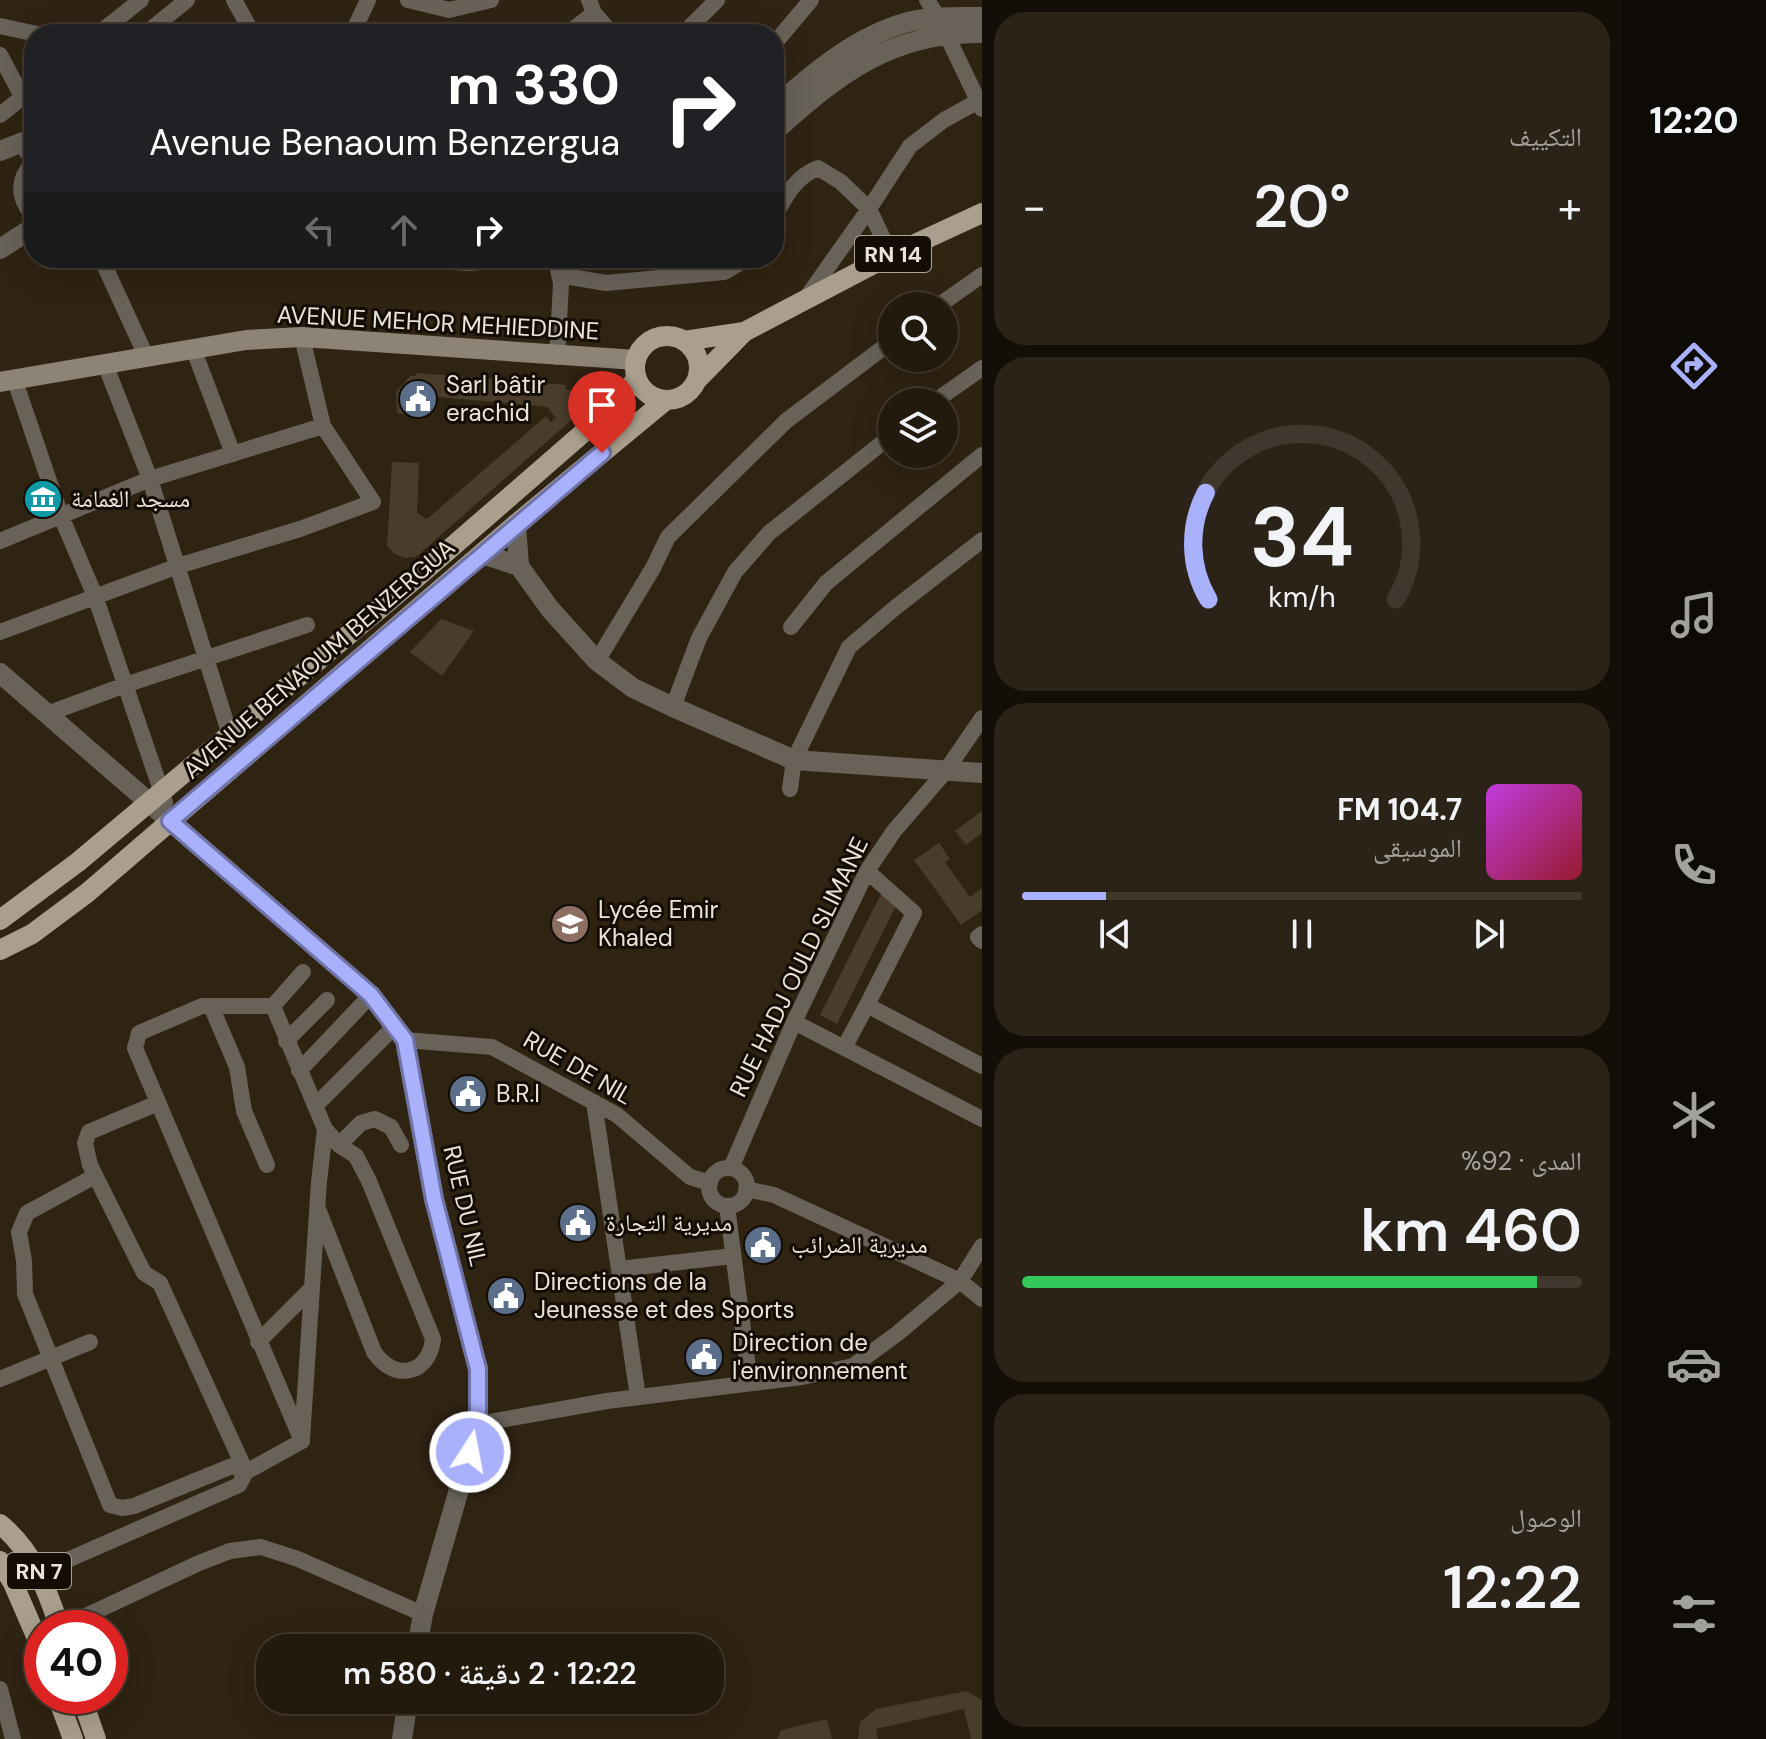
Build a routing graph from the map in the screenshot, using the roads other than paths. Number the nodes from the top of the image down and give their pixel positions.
1 (141, 0) edge
2 (187, 0) edge
3 (234, 0) edge
4 (368, 0) edge
5 (408, 0) edge
6 (717, 0) edge
7 (811, 0) edge
8 (484, 1) edge
9 (592, 7) edge
10 (937, 17) edge
11 (982, 17) edge
12 (111, 24) edge
13 (157, 24) edge
14 (247, 24) edge
15 (357, 24) edge
16 (576, 24) edge
17 (605, 24) edge
18 (693, 24) edge
19 (0, 26) edge
20 (24, 31) edge
21 (784, 32) edge
22 (982, 33) edge
23 (0, 55) edge
24 (784, 99) edge
25 (14, 103) edge
26 (981, 103) edge
27 (784, 123) edge
28 (24, 149) edge
29 (0, 151) edge
30 (784, 199) edge
31 (869, 209) junction
32 (982, 213) edge
33 (24, 233) edge
34 (0, 249) edge
35 (891, 255) junction
36 (106, 268) edge
37 (558, 268) edge
38 (564, 268) edge
39 (731, 268) edge
40 (982, 275) edge
41 (958, 292) edge
42 (805, 299) junction
43 (744, 332) junction
44 (302, 337) junction
45 (684, 341) junction
46 (193, 348) junction
47 (878, 352) edge
48 (146, 356) junction
49 (557, 357) junction
50 (105, 364) junction
51 (982, 368) edge
52 (637, 369) junction
53 (7, 380) edge
54 (697, 380) junction
55 (954, 388) edge
56 (666, 400) junction
57 (323, 426) junction
58 (878, 446) edge
59 (233, 454) junction
60 (982, 455) edge
61 (150, 479) junction
62 (61, 516) junction
63 (516, 524) junction
64 (982, 540) edge
65 (0, 541) edge
66 (482, 554) junction
67 (178, 566) junction
68 (519, 566) junction
69 (95, 596) junction
70 (307, 625) dead end
71 (791, 627) dead end
72 (0, 632) edge
73 (206, 658) junction
74 (597, 661) junction
75 (0, 673) edge
76 (125, 685) junction
77 (673, 707) junction
78 (47, 714) junction
79 (982, 718) edge
80 (230, 735) junction
81 (794, 760) junction
82 (945, 772) junction
83 (982, 773) edge
84 (790, 789) dead end
85 (155, 797) junction
86 (170, 821) junction
87 (867, 871) junction
88 (0, 920) edge
89 (982, 934) edge
90 (982, 941) edge
91 (0, 950) edge
92 (303, 972) dead end
93 (371, 995) junction
94 (327, 1000) dead end
95 (867, 1005) junction
96 (211, 1006) junction
97 (273, 1006) junction
98 (794, 1022) junction
99 (400, 1033) junction
100 (286, 1041) junction
101 (844, 1048) junction
102 (982, 1066) edge
103 (299, 1071) junction
104 (594, 1102) junction
105 (158, 1103) junction
106 (315, 1106) junction
107 (982, 1119) edge
108 (325, 1129) junction
109 (339, 1145) junction
110 (401, 1145) dead end
111 (267, 1165) dead end
112 (731, 1168) junction
113 (95, 1176) junction
114 (710, 1183) junction
115 (746, 1189) junction
116 (727, 1206) junction
117 (318, 1209) junction
118 (982, 1246) edge
119 (733, 1256) junction
120 (619, 1269) junction
121 (960, 1281) junction
122 (312, 1288) junction
123 (982, 1299) edge
124 (90, 1342) dead end
125 (258, 1342) junction
126 (50, 1358) junction
127 (0, 1379) edge
128 (750, 1383) junction
129 (638, 1397) junction
130 (478, 1424) junction
131 (302, 1441) junction
132 (246, 1472) junction
133 (0, 1524) edge
134 (0, 1561) edge
135 (40, 1572) junction
136 (25, 1610) edge
137 (54, 1610) edge
138 (98, 1610) edge
139 (423, 1614) junction
140 (419, 1634) edge
141 (0, 1689) edge
142 (64, 1714) edge
143 (87, 1714) edge
144 (406, 1714) edge
145 (13, 1739) edge
146 (73, 1739) edge
147 (96, 1739) edge
148 (402, 1739) edge

1 - 12 street
2 - 13 street
3 - 14 street
4 - 15 street
5 - 8 street
6 - 18 street
7 - 21 street
9 - 16 street
9 - 17 street
10 - 11 street
10 - 22 street
10 - 24 street
10 - 26 street
10 - 27 street
19 - 20 street
23 - 25 street
26 - 31 street
28 - 29 street
30 - 31 street
31 - 35 street
31 - 42 street
32 - 35 main road, RN 14
33 - 34 street
35 - 42 main road, RN 14
36 - 48 street
37 - 49 street
38 - 39 street
40 - 41 street
42 - 43 main road, RN 14
43 - 45 main road, RN 14
43 - 54 main road, RN 14
44 - 46 main road, AVENUE MEHOR MEHIEDDINE
44 - 49 main road, AVENUE MEHOR MEHIEDDINE
44 - 57 street
45 - 52 main road
45 - 54 main road
46 - 48 main road, AVENUE MEHOR MEHIEDDINE
46 - 59 street
47 - 74 street
48 - 50 main road, AVENUE MEHOR MEHIEDDINE
49 - 52 main road, AVENUE MEHOR MEHIEDDINE
50 - 53 main road, AVENUE MEHOR MEHIEDDINE
50 - 61 street
51 - 55 street
52 - 56 main road
52 - 80 main road, AVENUE BENAOUM BENZERGUA
53 - 62 street
54 - 56 main road
56 - 63 main road, AVENUE BENAOUM BENZERGUA
57 - 59 street
57 - 67 street
58 - 77 street
59 - 61 street
60 - 71 street
61 - 62 street
61 - 67 street
62 - 65 street
62 - 69 street
63 - 66 main road, AVENUE BENAOUM BENZERGUA
63 - 68 street
64 - 81 street
66 - 68 street
66 - 86 main road, AVENUE BENAOUM BENZERGUA
67 - 69 street
67 - 73 street
68 - 74 street
69 - 72 street
69 - 76 street
70 - 73 street
73 - 76 street
73 - 80 street
74 - 77 street
75 - 78 street, RUE DU NIL
76 - 78 street
76 - 85 street
77 - 81 street
78 - 85 street, RUE DU NIL
79 - 82 street, RUE HADJ OULD SLIMANE
80 - 85 main road, AVENUE BENAOUM BENZERGUA
81 - 82 street
81 - 84 street
82 - 83 street
82 - 87 street, RUE HADJ OULD SLIMANE
85 - 86 street, RUE DU NIL
85 - 88 main road, AVENUE BENAOUM BENZERGUA
86 - 91 main road, AVENUE BENAOUM BENZERGUA
86 - 93 street, RUE DU NIL
87 - 95 street
87 - 98 street, RUE HADJ OULD SLIMANE
89 - 90 street
92 - 97 street
93 - 99 street, RUE DU NIL
93 - 103 street
94 - 100 street
95 - 101 street
95 - 102 street
96 - 97 street
96 - 105 street
96 - 111 street
97 - 100 street
98 - 101 street
98 - 112 street, RUE HADJ OULD SLIMANE
99 - 104 street, RUE DE NIL
99 - 106 street
99 - 130 street, RUE DU NIL
100 - 103 street
101 - 107 street
103 - 106 street
104 - 114 street, RUE DE NIL
104 - 120 street
105 - 113 street
105 - 125 street
106 - 108 street
108 - 109 street
108 - 117 street
109 - 110 street
109 - 117 street
112 - 114 street
112 - 115 street
113 - 126 street
113 - 132 street
114 - 116 street
115 - 116 street
115 - 121 street
116 - 119 street
117 - 122 street
118 - 121 street
119 - 120 street
119 - 128 street
120 - 129 street
121 - 123 street
121 - 128 street
122 - 125 street
122 - 131 street
124 - 126 street
125 - 131 street
126 - 127 street
126 - 132 street
128 - 129 street
129 - 130 street
130 - 139 street, RUE DU NIL
131 - 132 street
132 - 135 street
133 - 135 main road, RN 7
134 - 136 main road, RN 7
135 - 137 main road, RN 7
138 - 139 street
139 - 140 street, RUE DU NIL
141 - 145 street
142 - 146 main road
143 - 147 main road
144 - 148 street

